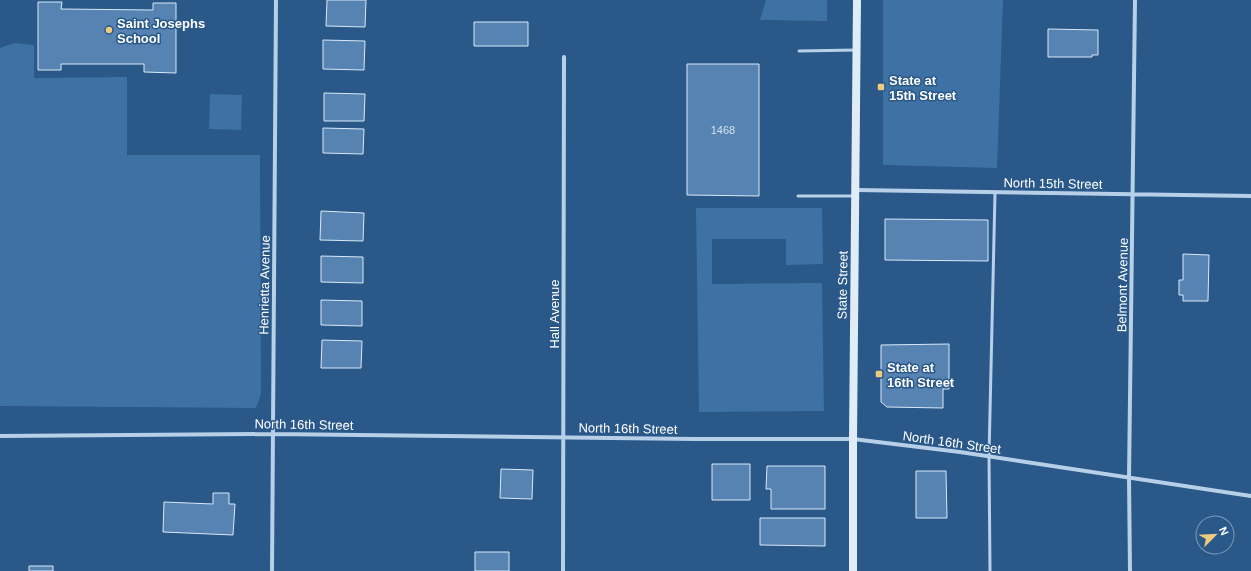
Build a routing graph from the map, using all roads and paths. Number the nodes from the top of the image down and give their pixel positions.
1 (276, 0) edge
2 (857, 0) edge
3 (1135, 0) edge
4 (856, 50) junction
5 (798, 51) dead end
6 (564, 56) dead end
7 (995, 192) junction
8 (855, 193) junction
9 (1133, 195) junction
10 (798, 196) dead end
11 (1251, 196) edge
12 (273, 434) junction
13 (0, 436) edge
14 (564, 438) junction
15 (853, 439) junction
16 (989, 456) junction
17 (1129, 478) junction
18 (1251, 496) edge
19 (272, 571) edge
20 (563, 571) edge
21 (853, 571) edge
22 (990, 571) edge
23 (1130, 571) edge

1 - 12 street, Henrietta Avenue
2 - 4 main road, State Street
3 - 9 street, Belmont Avenue
4 - 5 lane
4 - 8 main road, State Street
6 - 14 street, Hall Avenue
7 - 8 street, North 15th Street
7 - 9 street, North 15th Street
7 - 16 lane
8 - 10 lane
8 - 15 main road, State Street
9 - 11 street, North 15th Street
9 - 17 street, Belmont Avenue
12 - 13 street, North 16th Street
12 - 14 street, North 16th Street
12 - 19 street, Henrietta Avenue
14 - 15 street, North 16th Street
14 - 20 street, Hall Avenue
15 - 16 street, North 16th Street
15 - 21 main road, State Street
16 - 17 street, North 16th Street
16 - 22 lane
17 - 18 street, North 16th Street
17 - 23 street, Belmont Avenue

